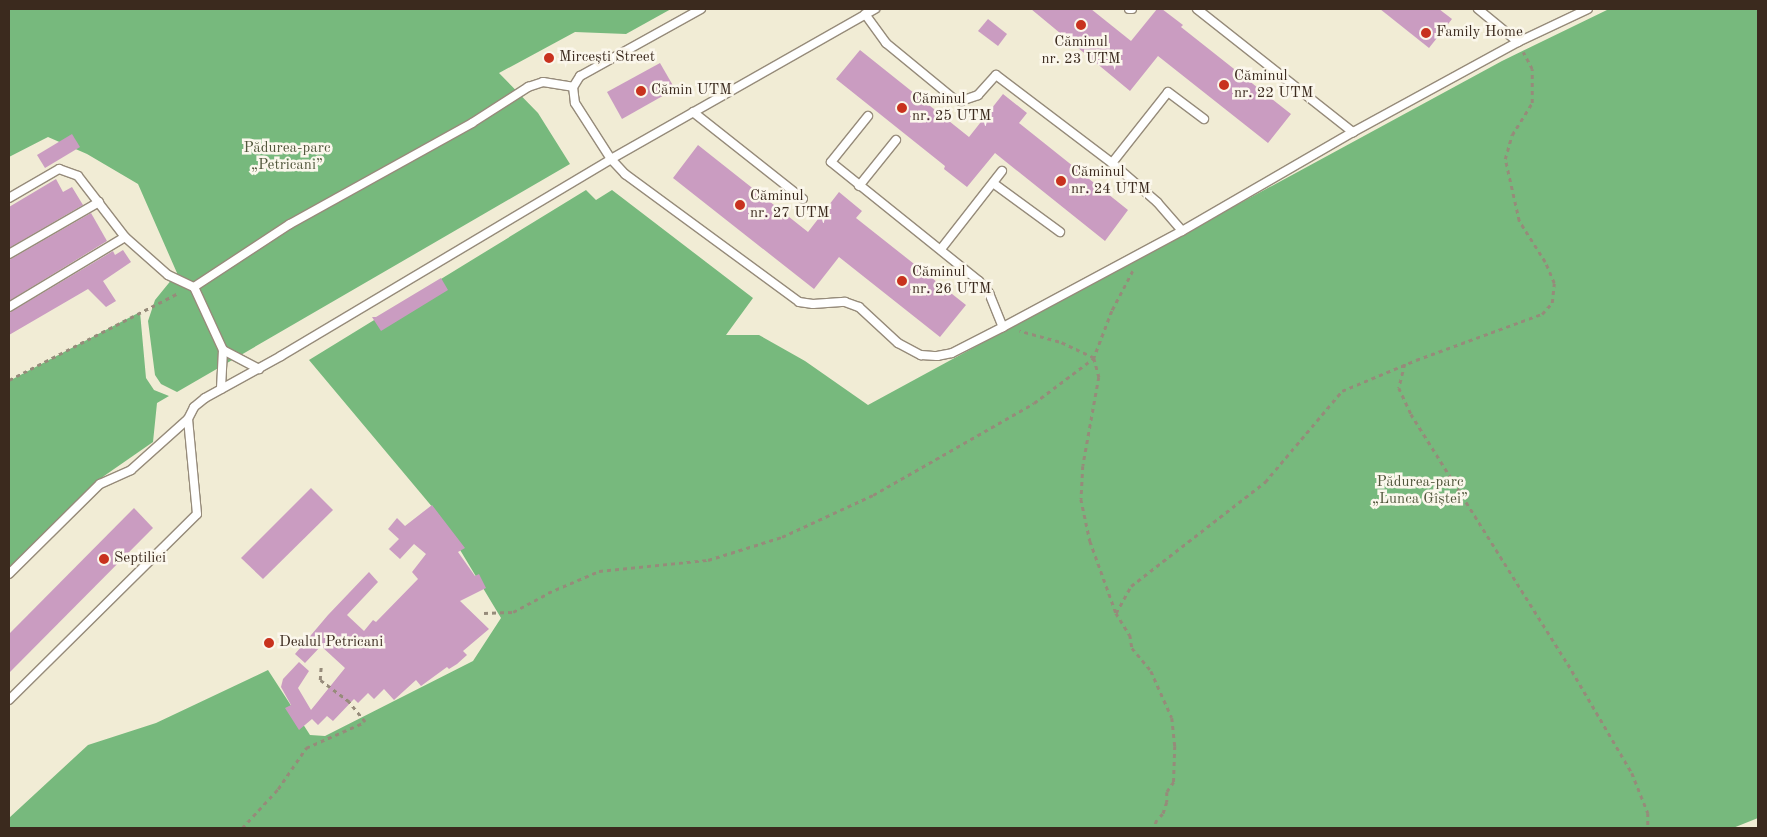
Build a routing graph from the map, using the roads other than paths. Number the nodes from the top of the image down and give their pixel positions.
1 (701, 9) edge
2 (875, 9) edge
3 (1196, 9) edge
4 (1478, 9) edge
5 (1588, 9) edge
6 (865, 14) junction
7 (1518, 42) junction
8 (573, 87) junction
9 (693, 112) junction
10 (868, 116) dead end
11 (1204, 119) dead end
12 (1353, 132) junction
13 (896, 140) dead end
14 (611, 159) junction
15 (1112, 164) junction
16 (1002, 171) dead end
17 (993, 183) junction
18 (859, 186) junction
19 (9, 198) edge
20 (803, 199) dead end
21 (99, 202) junction
22 (1182, 231) junction
23 (1060, 232) dead end
24 (125, 237) junction
25 (941, 249) junction
26 (9, 254) edge
27 (194, 287) junction
28 (9, 307) edge
29 (1003, 327) junction
30 (222, 350) junction
31 (259, 369) junction
32 (221, 389) junction
33 (188, 419) junction
34 (9, 574) edge
35 (9, 700) edge

1 - 8 lane
2 - 6 lane
3 - 12 lane
4 - 7 lane
5 - 7 lane
6 - 9 lane
6 - 15 lane
7 - 12 lane
8 - 14 lane
8 - 27 lane
9 - 14 lane
9 - 20 lane
10 - 18 lane
11 - 15 lane
12 - 22 lane
13 - 18 lane
14 - 29 lane
14 - 31 lane
15 - 22 lane
16 - 17 lane
17 - 23 lane
17 - 25 lane
18 - 25 lane
19 - 21 lane
21 - 24 lane
21 - 26 lane
22 - 29 lane
24 - 27 lane
24 - 28 lane
25 - 29 lane
27 - 30 lane
30 - 31 lane
30 - 32 lane
31 - 32 lane
32 - 33 lane
33 - 34 lane
33 - 35 lane

